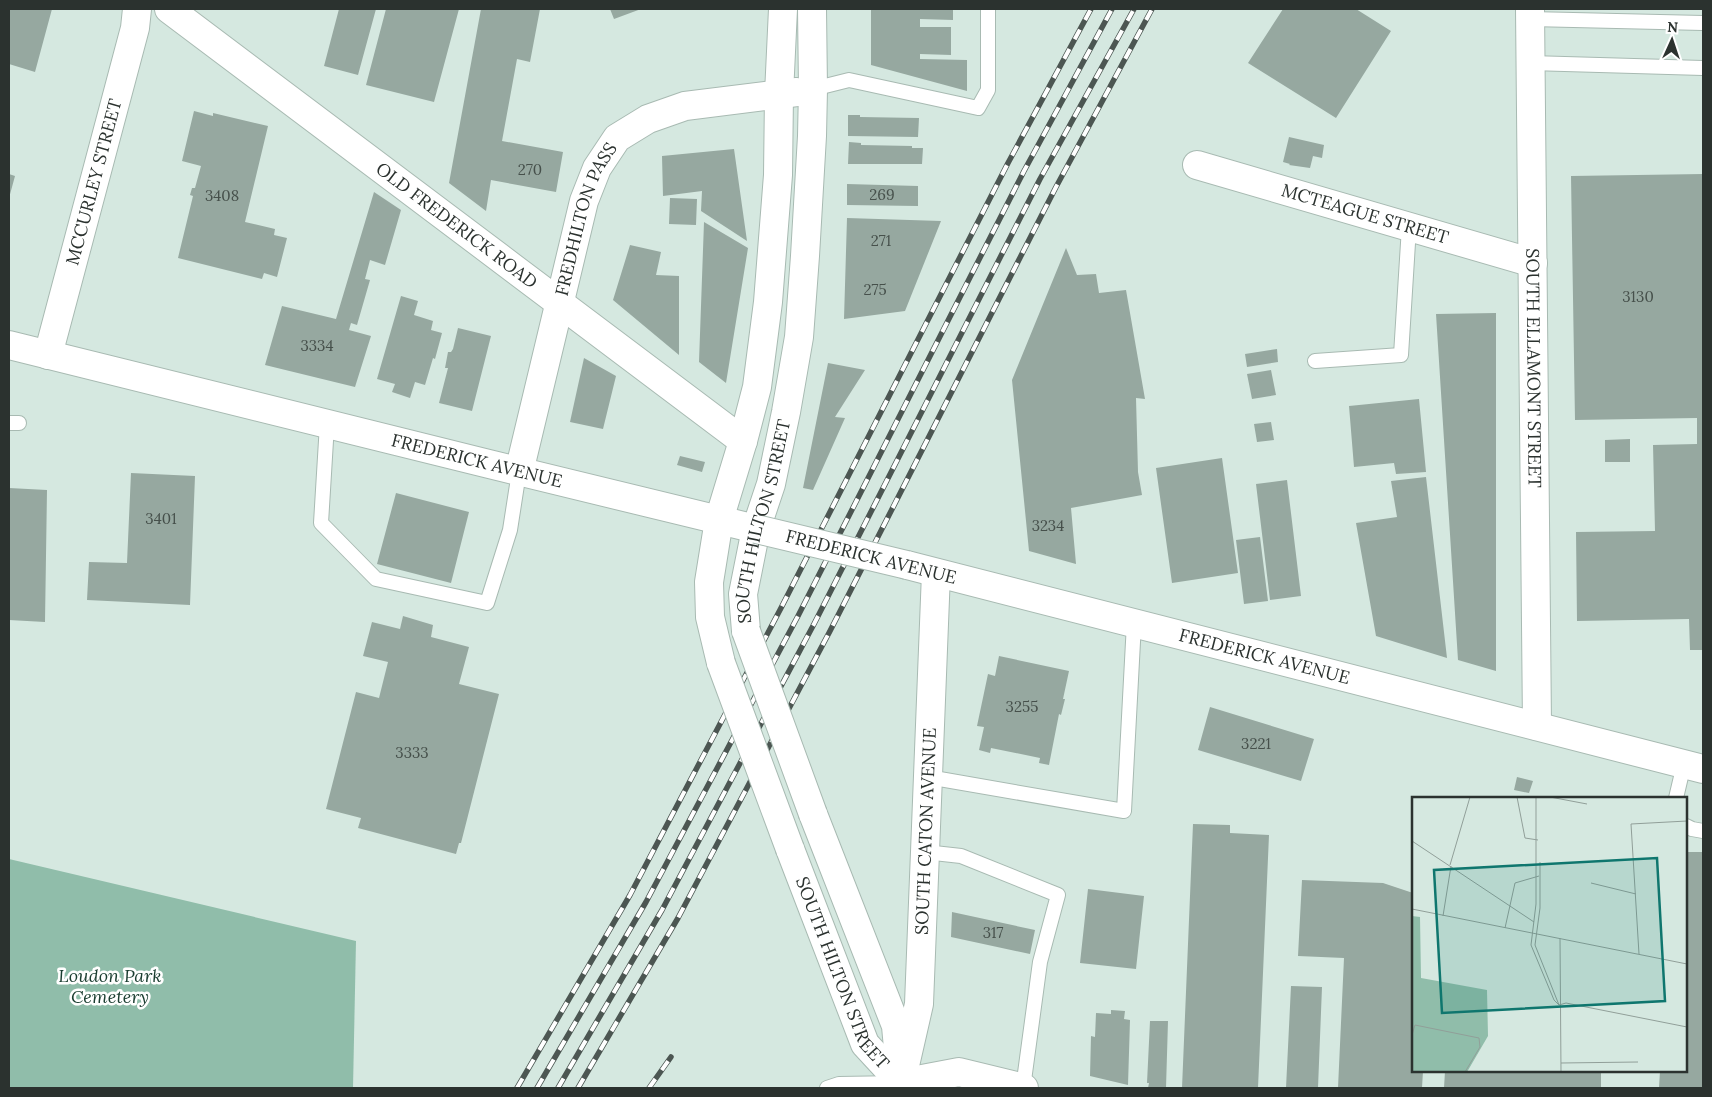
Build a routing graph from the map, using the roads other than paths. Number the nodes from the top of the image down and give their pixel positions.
1 (137, 9) edge
2 (170, 9) edge
3 (783, 9) edge
4 (812, 9) edge
5 (988, 9) edge
6 (1530, 14) edge
7 (1703, 23) edge
8 (1530, 63) junction
9 (1703, 68) edge
10 (813, 90) junction
11 (779, 94) junction
12 (1197, 165) dead end
13 (1409, 227) junction
14 (1533, 263) junction
15 (560, 303) junction
16 (9, 345) edge
17 (48, 355) junction
18 (1314, 361) dead end
19 (328, 424) junction
20 (743, 441) junction
21 (519, 472) junction
22 (719, 520) junction
23 (756, 528) junction
24 (936, 573) junction
25 (1134, 623) junction
26 (1537, 726) junction
27 (1694, 766) edge
28 (928, 777) junction
29 (1677, 797) edge
30 (1687, 826) edge
31 (1703, 831) edge
32 (925, 852) junction
33 (902, 1085) edge
34 (827, 1088) edge
35 (1023, 1088) edge

1 - 17 main road, MCCURLEY STREET
2 - 15 main road, OLD FREDERICK ROAD
3 - 11 main road, SOUTH HILTON STREET
4 - 10 main road, SOUTH HILTON STREET
5 - 10 lane
6 - 7 lane
6 - 8 main road, SOUTH ELLAMONT STREET
8 - 9 lane
8 - 14 main road, SOUTH ELLAMONT STREET
10 - 11 main road, FREDHILTON PASS
10 - 23 main road, SOUTH HILTON STREET
11 - 15 main road, FREDHILTON PASS
11 - 20 main road, SOUTH HILTON STREET
12 - 13 main road, MCTEAGUE STREET
13 - 14 main road, MCTEAGUE STREET
13 - 18 lane
14 - 26 main road, SOUTH ELLAMONT STREET
15 - 20 main road, OLD FREDERICK ROAD
15 - 21 main road, FREDHILTON PASS
16 - 17 main road, FREDERICK AVENUE
17 - 19 main road, FREDERICK AVENUE
19 - 21 main road, FREDERICK AVENUE
19 - 21 lane
20 - 22 main road, SOUTH HILTON STREET
21 - 22 main road, FREDERICK AVENUE
22 - 23 main road, FREDERICK AVENUE
22 - 33 main road, SOUTH HILTON STREET, bridge
23 - 24 main road, FREDERICK AVENUE, bridge
23 - 33 main road, SOUTH HILTON STREET, bridge
24 - 25 main road, FREDERICK AVENUE
24 - 28 main road, SOUTH CATON AVENUE
25 - 26 main road, FREDERICK AVENUE
25 - 28 lane
26 - 27 main road, FREDERICK AVENUE
27 - 29 lane
28 - 32 main road, SOUTH CATON AVENUE
30 - 31 lane
32 - 33 main road, SOUTH CATON AVENUE
32 - 35 lane
33 - 34 lane
33 - 35 main road

